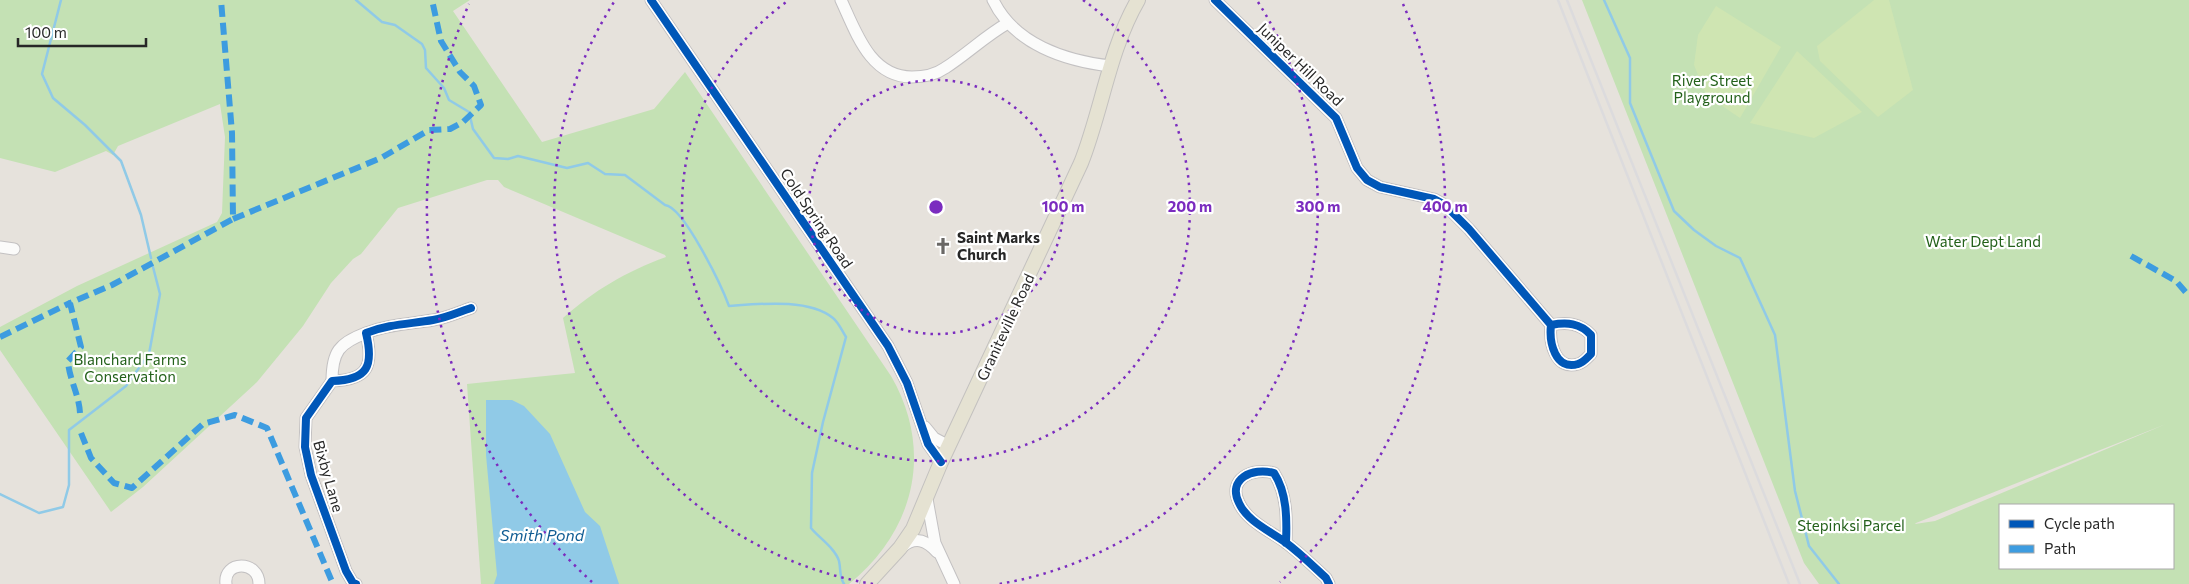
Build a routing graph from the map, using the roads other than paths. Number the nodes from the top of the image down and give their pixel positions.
1 (651, 0) edge
2 (841, 0) edge
3 (993, 0) edge
4 (1138, 0) edge
5 (1215, 0) edge
6 (1008, 23) junction
7 (1111, 66) junction
8 (0, 247) edge
9 (14, 249) dead end
10 (471, 308) dead end
11 (1551, 326) dead end
12 (366, 332) junction
13 (332, 381) junction
14 (922, 424) junction
15 (949, 446) junction
16 (941, 462) junction
17 (927, 499) junction
18 (1286, 543) junction
19 (900, 548) junction
20 (940, 555) junction
21 (226, 584) edge
22 (259, 584) edge
23 (356, 584) edge
24 (867, 584) edge
25 (954, 584) edge
26 (1329, 584) edge

1 - 14 street, Cold Spring Road
2 - 6 street
3 - 6 street
4 - 7 main road, Graniteville Road
5 - 11 street, Juniper Hill Road
6 - 7 street
7 - 15 main road, Graniteville Road
8 - 9 street
10 - 12 street, Bixby Lane
12 - 13 street, Bixby Lane
12 - 13 street
13 - 23 street, Bixby Lane
14 - 15 street, Cold Spring Road
14 - 16 street, Cold Spring Road
15 - 16 main road, Graniteville Road
16 - 17 main road, Graniteville Road
17 - 19 main road, Graniteville Road
17 - 20 street
18 - 18 street
18 - 26 street
19 - 20 street
19 - 24 main road, Graniteville Road
20 - 25 street
21 - 22 street

